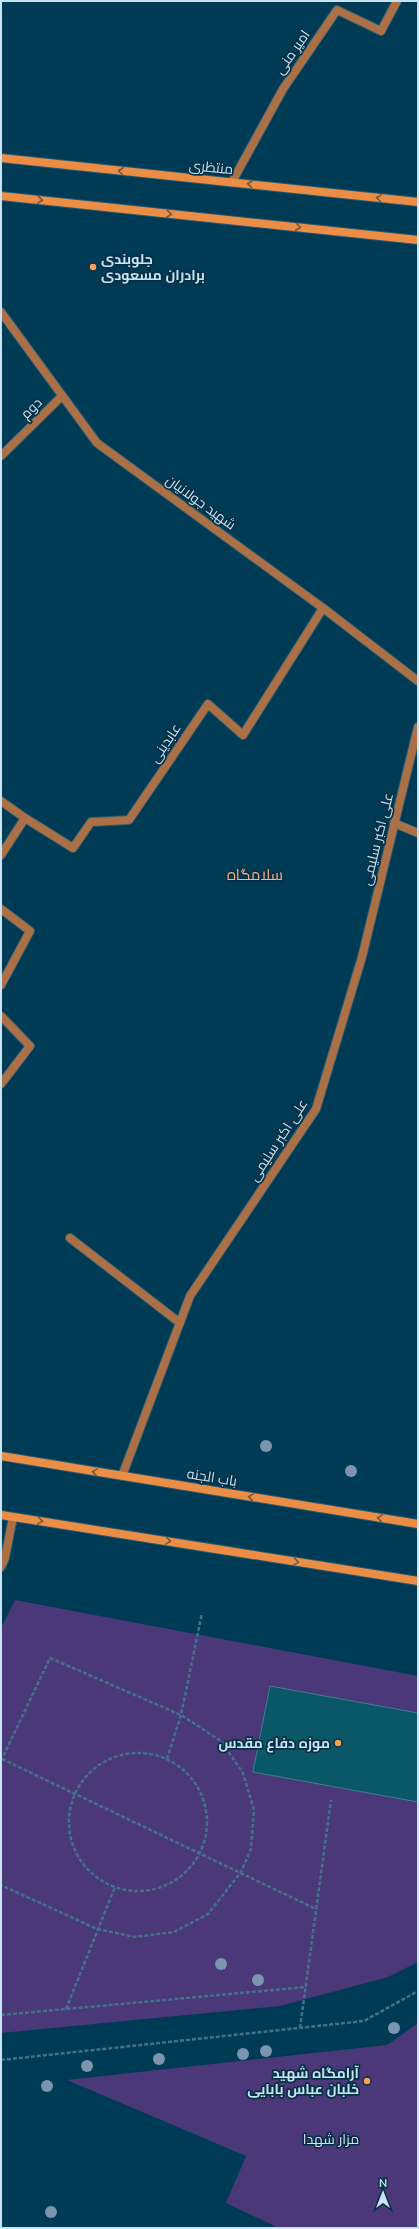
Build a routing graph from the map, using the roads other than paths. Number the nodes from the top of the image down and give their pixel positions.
1 (397, 1) edge
2 (1, 158) edge
3 (232, 182) junction
4 (1, 196) edge
5 (418, 202) edge
6 (418, 240) edge
7 (1, 312) edge
8 (62, 396) junction
9 (1, 456) edge
10 (323, 608) junction
11 (418, 681) edge
12 (418, 727) edge
13 (1, 801) edge
14 (25, 818) junction
15 (394, 823) junction
16 (418, 833) edge
17 (1, 855) edge
18 (1, 909) edge
19 (1, 985) edge
20 (1, 1016) edge
21 (1, 1084) edge
22 (70, 1238) dead end
23 (180, 1323) junction
24 (1, 1456) edge
25 (122, 1476) junction
26 (1, 1515) edge
27 (13, 1517) junction
28 (418, 1524) edge
29 (1, 1567) edge
30 (418, 1581) edge

1 - 3 street, امیر منی
3 -> 2 street, منتظری
5 -> 3 street, منتظری
4 -> 6 street
7 - 8 street, شهید جولانیان
8 - 9 street, دوم
8 - 10 street, شهید جولانیان
10 - 11 street, شهید جولانیان
10 - 14 street, عابدینی
12 - 15 street, علی اکبر سلیمی
13 - 14 street
14 - 17 street
15 - 16 street
15 - 23 street, علی اکبر سلیمی
18 - 19 street
20 - 21 street
22 - 23 street
23 - 25 street, علی اکبر سلیمی
25 -> 24 street, باب الجنه
28 -> 25 street, باب الجنه
26 - 27 street
27 - 29 street
27 -> 30 street

